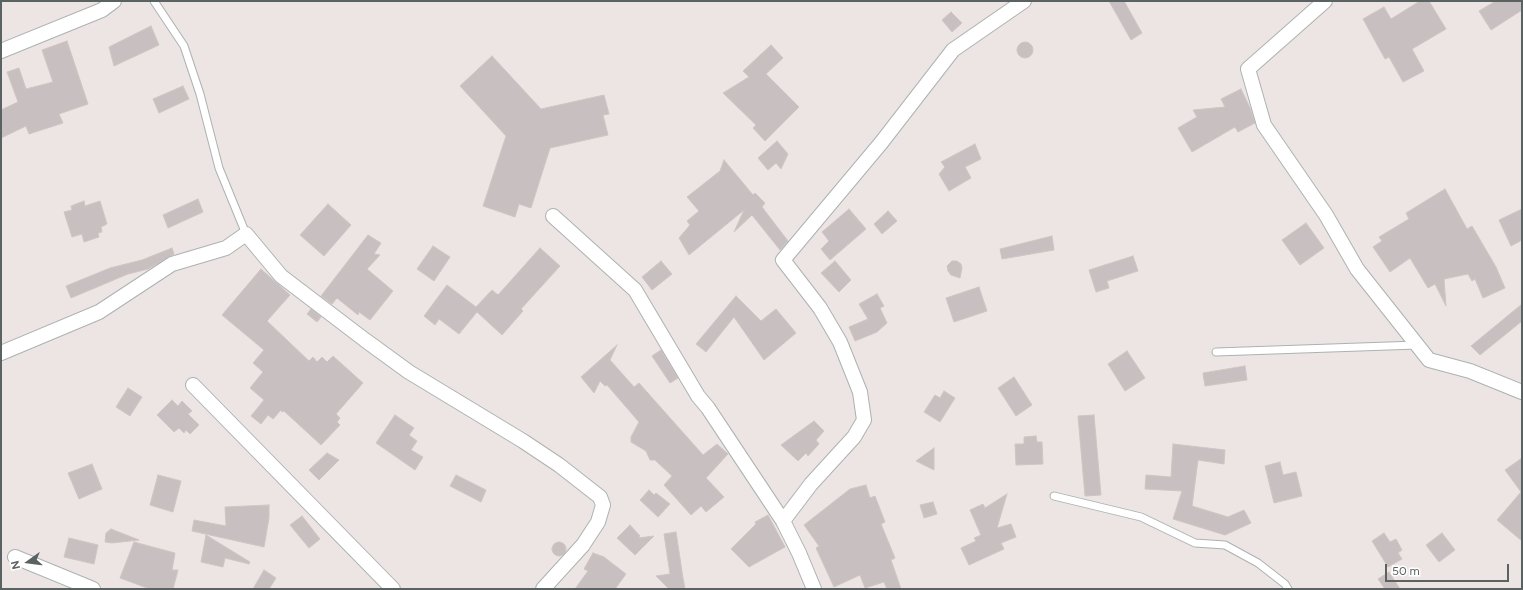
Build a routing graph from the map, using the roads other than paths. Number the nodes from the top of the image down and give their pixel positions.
1 (114, 1) edge
2 (154, 1) edge
3 (1024, 1) edge
4 (1325, 1) edge
5 (1, 50) edge
6 (553, 216) dead end
7 (246, 234) junction
8 (1418, 345) junction
9 (1216, 352) dead end
10 (1, 353) edge
11 (193, 385) dead end
12 (1522, 392) edge
13 (1054, 496) dead end
14 (783, 521) junction
15 (15, 557) dead end
16 (93, 589) edge
17 (393, 589) edge
18 (543, 589) edge
19 (814, 589) edge
20 (1288, 589) edge

1 - 5 street
2 - 7 lane
3 - 14 street
4 - 8 street
6 - 14 street
7 - 10 street
7 - 18 street
8 - 9 lane
8 - 12 street
11 - 17 street
13 - 20 lane
14 - 19 street
15 - 16 street

